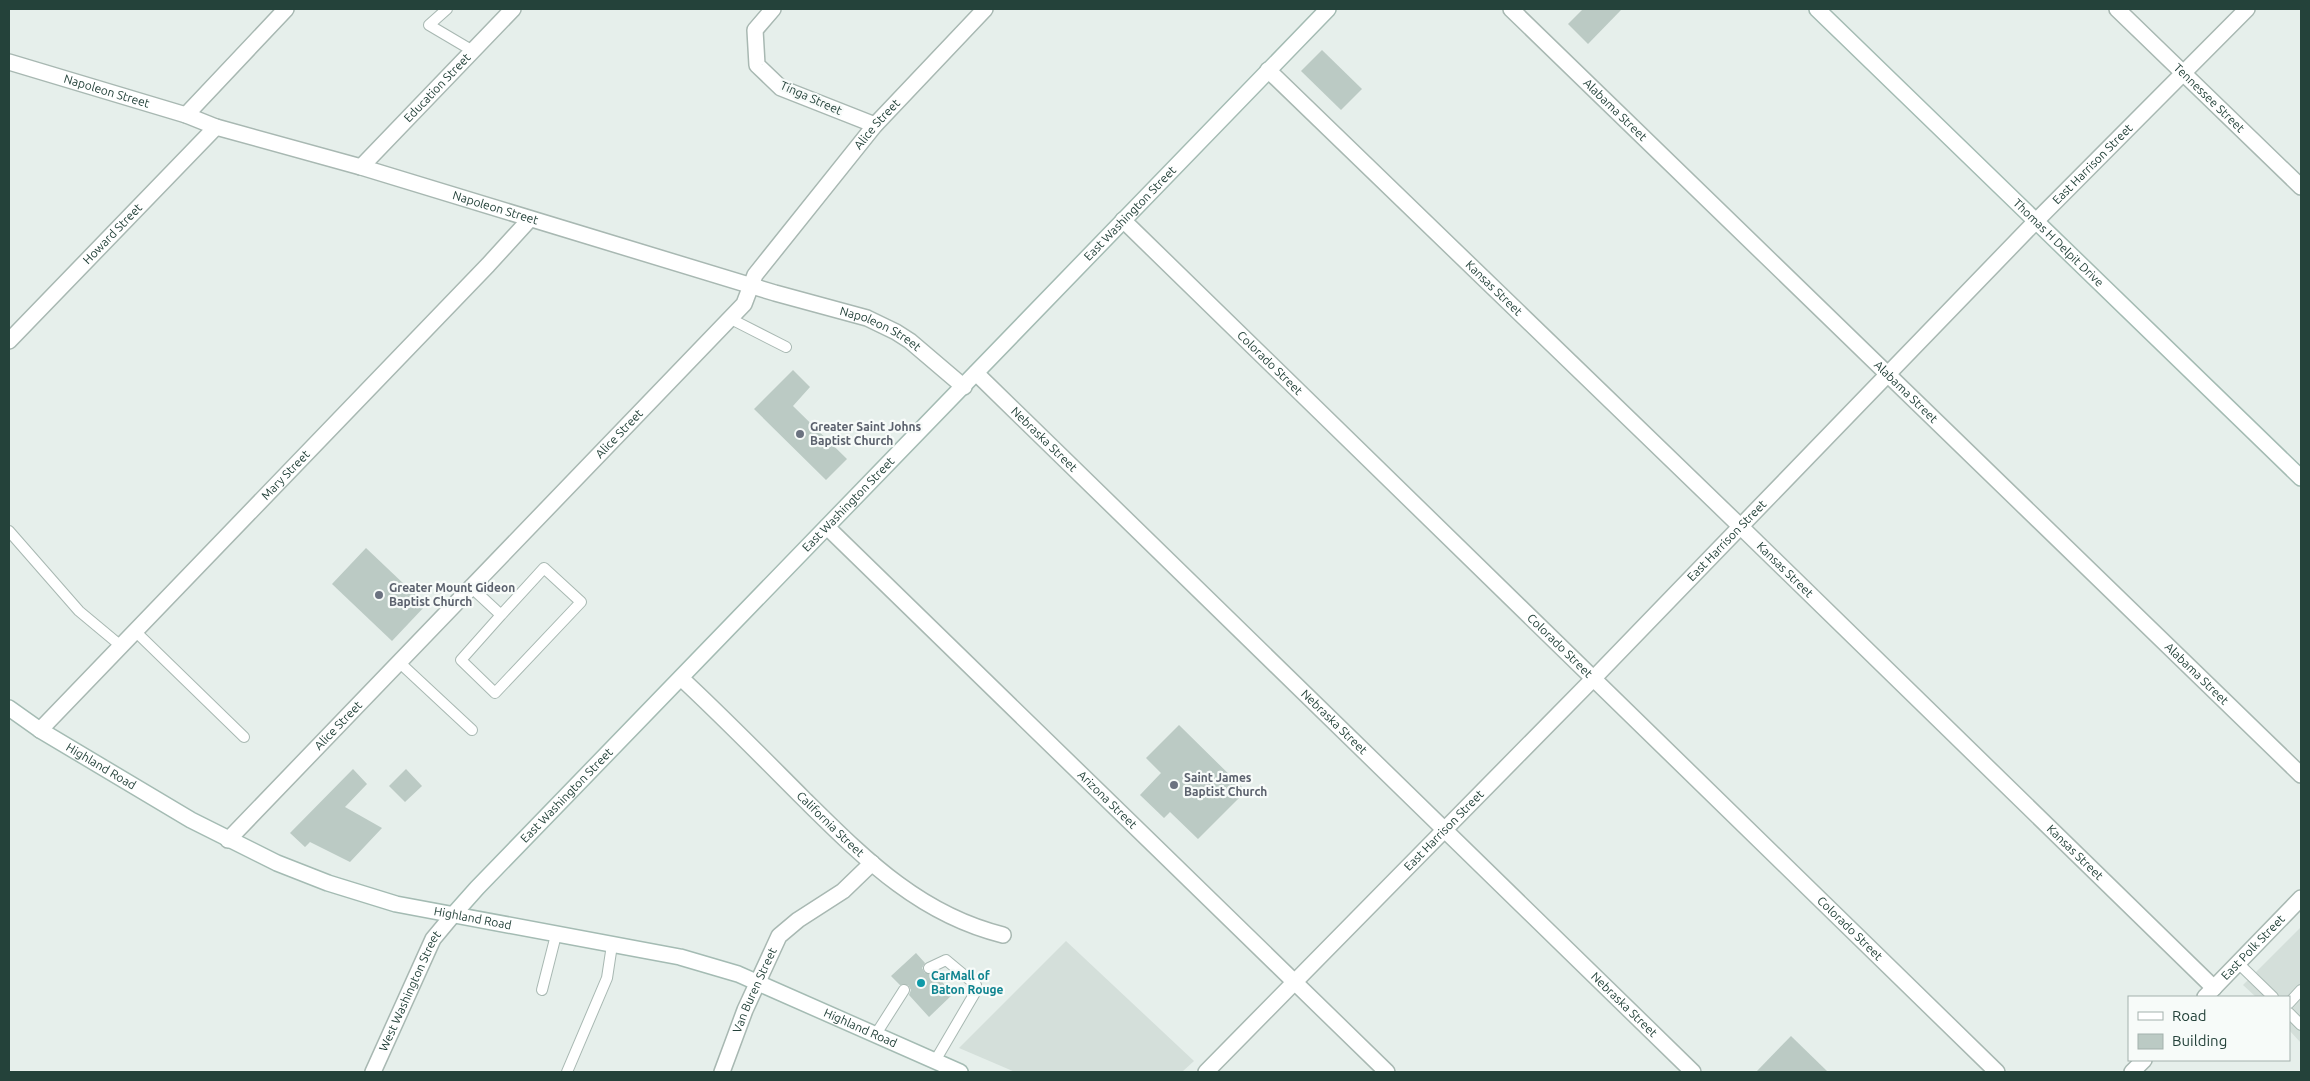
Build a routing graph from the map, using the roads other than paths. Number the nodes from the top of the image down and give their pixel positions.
1 (286, 9) edge
2 (446, 9) edge
3 (513, 9) edge
4 (773, 9) edge
5 (985, 9) edge
6 (1328, 9) edge
7 (1511, 9) edge
8 (1817, 9) edge
9 (2117, 9) edge
10 (2247, 9) edge
11 (473, 51) junction
12 (9, 62) edge
13 (1268, 70) junction
14 (2183, 73) junction
15 (186, 115) junction
16 (875, 125) junction
17 (216, 126) junction
18 (361, 167) junction
19 (2301, 187) edge
20 (530, 219) junction
21 (1123, 220) junction
22 (2036, 220) junction
23 (751, 285) junction
24 (731, 318) junction
25 (9, 340) edge
26 (786, 347) dead end
27 (976, 373) junction
28 (1888, 373) junction
29 (964, 386) junction
30 (2301, 478) edge
31 (1740, 526) junction
32 (827, 527) junction
33 (9, 532) edge
34 (472, 588) junction
35 (501, 615) junction
36 (135, 631) junction
37 (121, 646) junction
38 (400, 663) junction
39 (682, 678) junction
40 (1593, 679) junction
41 (9, 708) edge
42 (40, 730) junction
43 (472, 730) dead end
44 (244, 737) dead end
45 (2301, 775) edge
46 (1445, 830) junction
47 (228, 840) junction
48 (872, 863) junction
49 (2301, 899) edge
50 (453, 915) junction
51 (556, 935) junction
52 (1003, 935) dead end
53 (612, 945) junction
54 (2238, 963) junction
55 (930, 968) dead end
56 (758, 983) junction
57 (1293, 983) junction
58 (542, 990) dead end
59 (904, 990) dead end
60 (2301, 990) edge
61 (2210, 992) edge
62 (2271, 996) edge
63 (2290, 1002) edge
64 (2290, 1014) edge
65 (2301, 1026) edge
66 (876, 1034) junction
67 (935, 1061) junction
68 (2143, 1061) edge
69 (373, 1072) edge
70 (567, 1072) edge
71 (722, 1072) edge
72 (960, 1072) edge
73 (1206, 1072) edge
74 (1387, 1072) edge
75 (1693, 1072) edge
76 (1997, 1072) edge
77 (2132, 1072) edge

1 - 15 street
2 - 11 lane
3 - 11 street, Education Street
4 - 16 street, Tinga Street
5 - 16 street, Alice Street
6 - 13 street, East Washington Street
7 - 28 street, Alabama Street
8 - 22 street, Thomas H Delpit Drive
9 - 14 street, Tennessee Street
10 - 14 street, East Harrison Street
11 - 18 street, Education Street
12 - 15 street, Napoleon Street
13 - 21 street, East Washington Street
13 - 31 street, Kansas Street
14 - 19 street, Tennessee Street
14 - 22 street, East Harrison Street
15 - 17 street, Napoleon Street
16 - 23 street, Alice Street
17 - 18 street, Napoleon Street
17 - 25 street, Howard Street
18 - 20 street, Napoleon Street
20 - 23 street, Napoleon Street
20 - 36 street, Mary Street
21 - 27 street, East Washington Street
21 - 40 street, Colorado Street
22 - 28 street, East Harrison Street
22 - 30 street, Thomas H Delpit Drive
23 - 24 street, Alice Street
23 - 29 street, Napoleon Street
24 - 26 lane
24 - 34 street, Alice Street
27 - 29 street, East Washington Street
27 - 46 street, Nebraska Street
28 - 31 street, East Harrison Street
28 - 45 street, Alabama Street
29 - 32 street, East Washington Street
31 - 40 street, East Harrison Street
31 - 61 street, Kansas Street
32 - 39 street, East Washington Street
32 - 57 street, Arizona Street
33 - 37 lane
34 - 35 lane
34 - 38 street, Alice Street
35 - 35 lane
36 - 37 street, Mary Street
36 - 44 lane
37 - 42 street, Mary Street
38 - 43 lane
38 - 47 street, Alice Street
39 - 48 street, California Street
39 - 50 street, East Washington Street
40 - 46 street, East Harrison Street
40 - 76 street, Colorado Street
41 - 42 street, Highland Road
42 - 47 street, Highland Road
46 - 57 street, East Harrison Street
46 - 75 street, Nebraska Street
47 - 50 street, Highland Road
48 - 52 street, California Street
48 - 56 street, Van Buren Street
49 - 54 street, East Polk Street
50 - 51 street, Highland Road
50 - 69 street, West Washington Street
51 - 53 street, Highland Road
51 - 58 lane
53 - 56 street, Highland Road
53 - 70 lane
54 - 61 street, East Polk Street
54 - 62 lane
55 - 67 lane
56 - 66 street, Highland Road
56 - 71 street, Van Buren Street
57 - 73 street, East Harrison Street
57 - 74 street, Arizona Street
59 - 66 lane
60 - 63 lane
64 - 65 lane
66 - 67 street, Highland Road
67 - 72 street, Highland Road
68 - 77 street

